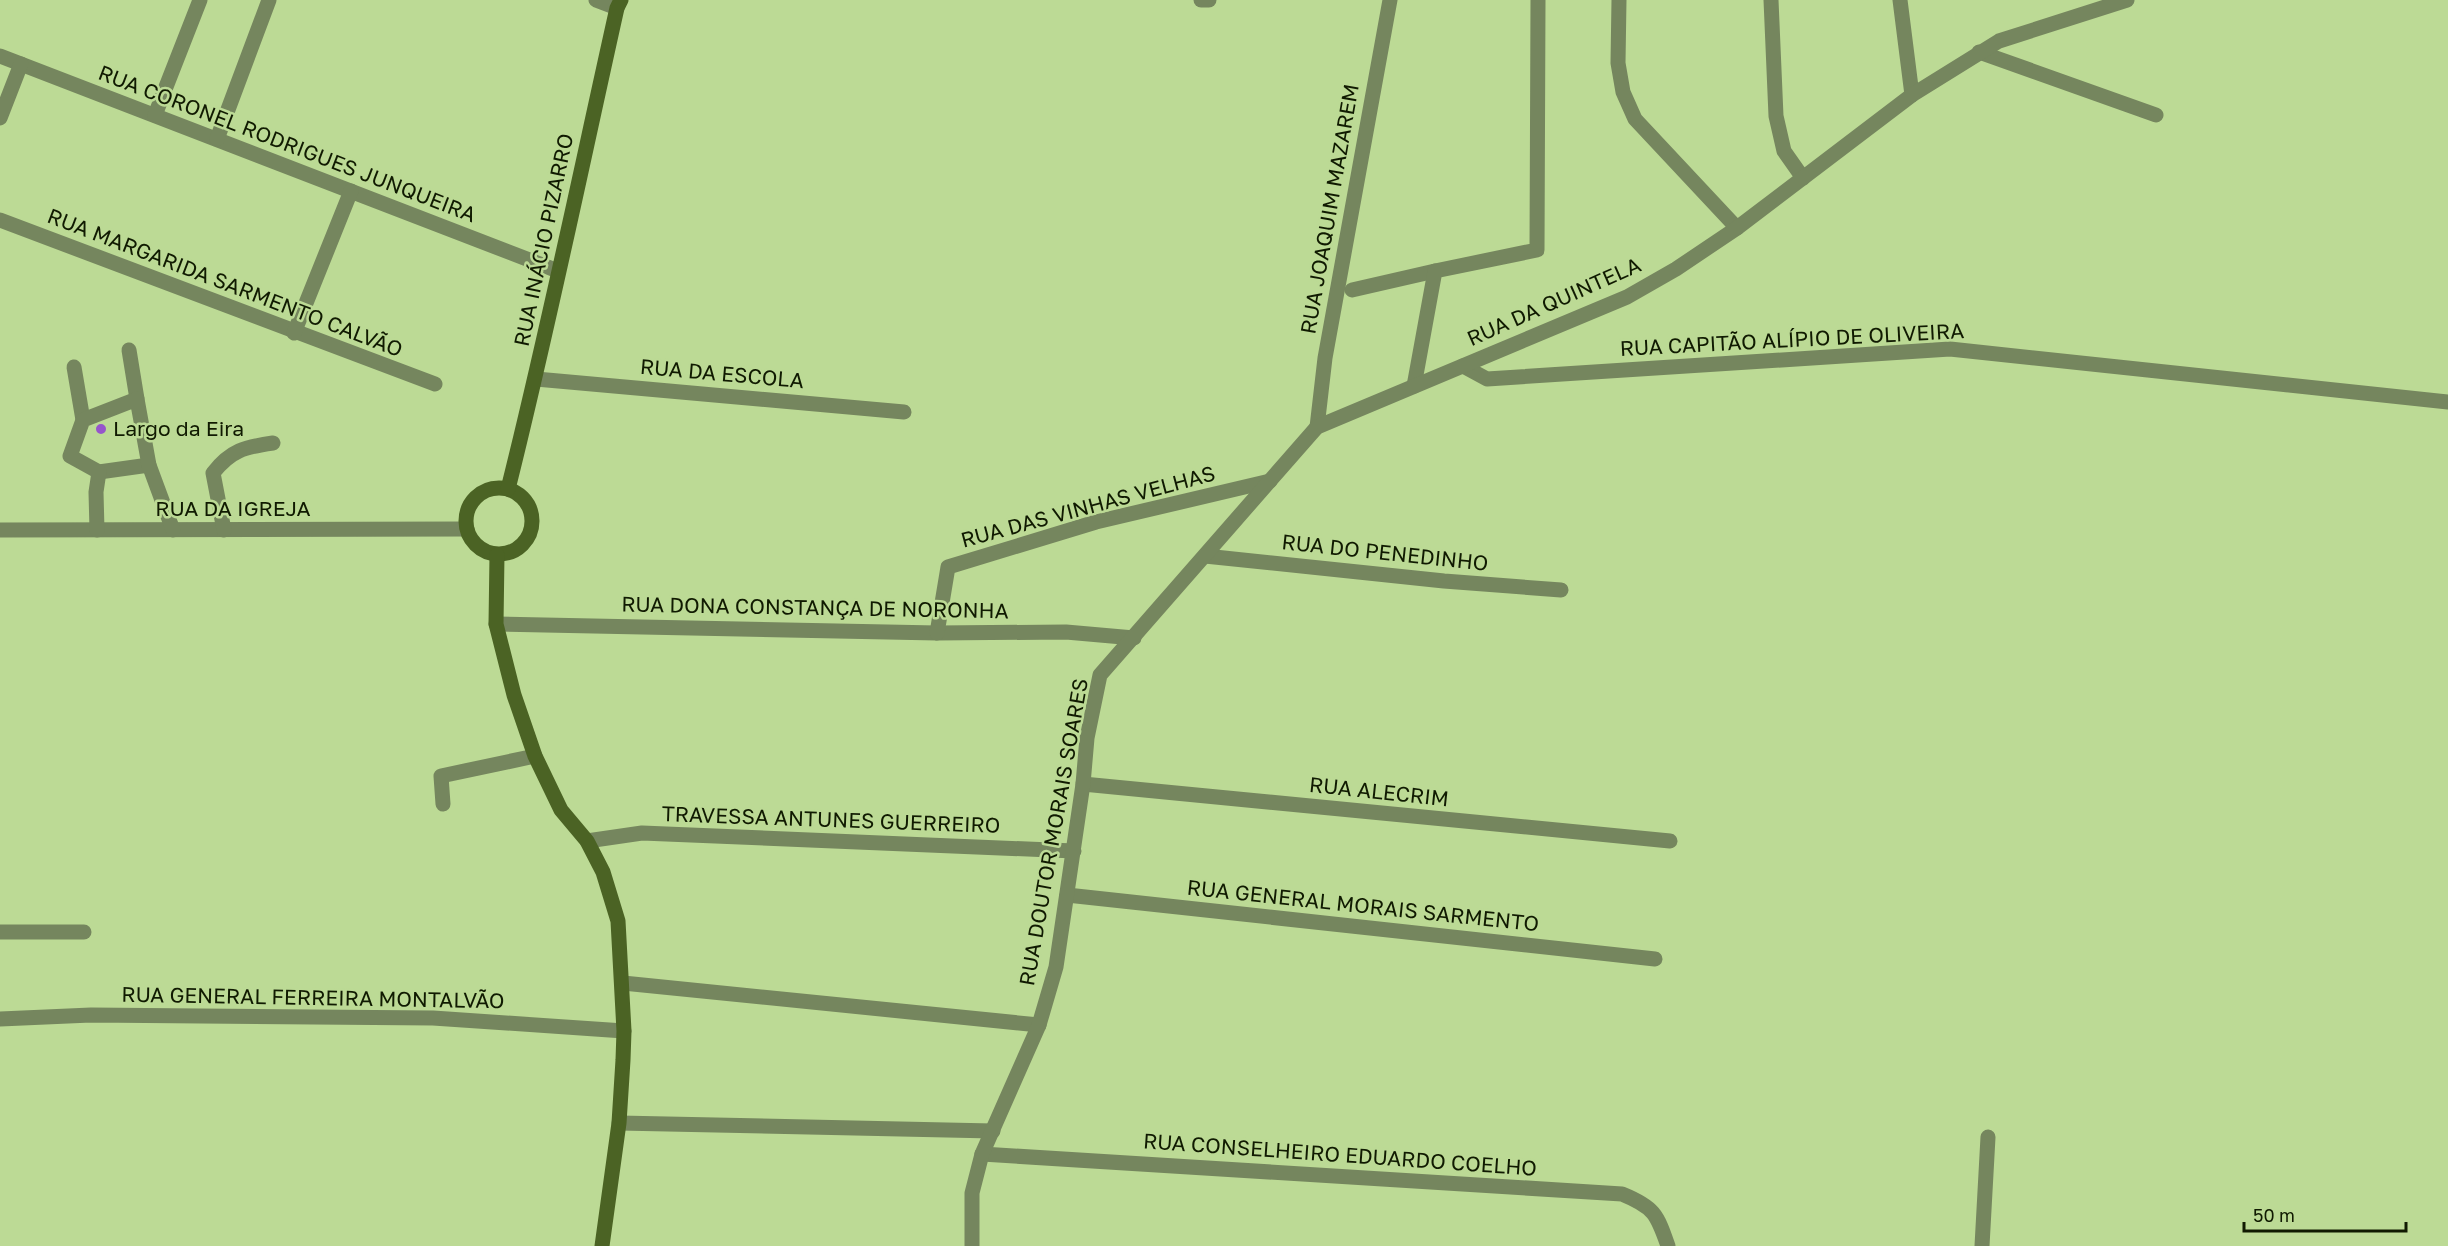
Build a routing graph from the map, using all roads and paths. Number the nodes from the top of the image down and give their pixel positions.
1 (200, 0) edge
2 (269, 0) edge
3 (596, 0) edge
4 (1201, 0) edge
5 (1209, 0) edge
6 (1390, 0) edge
7 (1538, 0) edge
8 (1619, 0) edge
9 (1771, 0) edge
10 (1900, 0) edge
11 (2127, 0) edge
12 (619, 4) edge
13 (2079, 7) edge
14 (1979, 52) junction
15 (0, 56) edge
16 (21, 64) junction
17 (1912, 95) junction
18 (155, 115) junction
19 (2156, 116) dead end
20 (0, 118) edge
21 (217, 139) junction
22 (1803, 178) junction
23 (351, 190) junction
24 (0, 220) edge
25 (1737, 228) junction
26 (558, 271) junction
27 (1435, 271) junction
28 (1352, 290) dead end
29 (294, 333) junction
30 (129, 350) dead end
31 (1462, 366) junction
32 (74, 367) dead end
33 (536, 379) junction
34 (435, 384) dead end
35 (1414, 386) junction
36 (137, 399) junction
37 (2448, 402) edge
38 (904, 412) dead end
39 (83, 420) junction
40 (1317, 427) junction
41 (273, 443) dead end
42 (150, 465) junction
43 (99, 472) junction
44 (1269, 481) junction
45 (508, 489) junction
46 (467, 529) junction
47 (0, 530) edge
48 (97, 530) junction
49 (173, 530) junction
50 (224, 530) junction
51 (497, 555) junction
52 (1205, 556) junction
53 (1561, 590) dead end
54 (496, 624) junction
55 (937, 633) junction
56 (1134, 638) junction
57 (535, 756) junction
58 (1083, 784) junction
59 (443, 804) dead end
60 (587, 841) junction
61 (1670, 841) dead end
62 (1074, 851) junction
63 (1067, 895) junction
64 (0, 932) edge
65 (84, 932) dead end
66 (1655, 959) dead end
67 (623, 983) junction
68 (0, 1019) edge
69 (1039, 1025) junction
70 (624, 1031) junction
71 (619, 1124) junction
72 (993, 1131) junction
73 (1988, 1137) dead end
74 (982, 1154) junction
75 (602, 1246) edge
76 (972, 1246) edge
77 (1668, 1246) edge
78 (1982, 1246) edge

1 - 18 street
2 - 21 street
3 - 12 street
4 - 5 street
6 - 40 street, RUA JOAQUIM MAZAREM
7 - 27 street
8 - 25 street
9 - 22 street
10 - 17 street
11 - 13 street, RUA DA QUINTELA
12 - 26 main road, RUA INÁCIO PIZARRO
13 - 14 street, RUA DA QUINTELA
14 - 17 street, RUA DA QUINTELA
14 - 19 street
15 - 16 street, RUA CORONEL RODRIGUES JUNQUEIRA
16 - 18 street, RUA CORONEL RODRIGUES JUNQUEIRA
16 - 20 street
17 - 22 street, RUA DA QUINTELA
18 - 21 street, RUA CORONEL RODRIGUES JUNQUEIRA
21 - 23 street, RUA CORONEL RODRIGUES JUNQUEIRA
22 - 25 street, RUA DA QUINTELA
23 - 26 street, RUA CORONEL RODRIGUES JUNQUEIRA
23 - 29 street
24 - 29 street, RUA MARGARIDA SARMENTO CALVÃO
25 - 31 street, RUA DA QUINTELA
26 - 33 main road, RUA INÁCIO PIZARRO
27 - 28 street
27 - 35 street
29 - 34 street, RUA MARGARIDA SARMENTO CALVÃO
30 - 36 street
31 - 35 street, RUA DA QUINTELA
31 - 37 street, RUA CAPITÃO ALÍPIO DE OLIVEIRA
32 - 39 street
33 - 38 street, RUA DA ESCOLA
33 - 45 main road, RUA INÁCIO PIZARRO
35 - 40 street, RUA DA QUINTELA
36 - 39 street
36 - 42 street
39 - 43 street
40 - 44 street, RUA DA QUINTELA
41 - 50 street
42 - 43 street
42 - 49 street
43 - 48 street
44 - 52 street, RUA DA QUINTELA
44 - 55 street, RUA DAS VINHAS VELHAS
45 - 46 main road
45 - 51 main road
46 - 50 street, RUA DA IGREJA
46 - 51 main road
47 - 48 street, RUA DA IGREJA
48 - 49 street, RUA DA IGREJA
49 - 50 street, RUA DA IGREJA
51 - 54 main road
52 - 53 street, RUA DO PENEDINHO
52 - 56 street, RUA DA QUINTELA
54 - 55 street, RUA DONA CONSTANÇA DE NORONHA
54 - 57 main road
55 - 56 street, RUA DONA CONSTANÇA DE NORONHA
56 - 58 street, RUA DOUTOR MORAIS SOARES
57 - 59 street
57 - 60 main road
58 - 61 street, RUA ALECRIM
58 - 62 street, RUA DOUTOR MORAIS SOARES
60 - 62 street, TRAVESSA ANTUNES GUERREIRO
60 - 67 main road
62 - 63 street, RUA DOUTOR MORAIS SOARES
63 - 66 street, RUA GENERAL MORAIS SARMENTO
63 - 69 street, RUA DOUTOR MORAIS SOARES
64 - 65 street
67 - 69 street
67 - 70 main road
68 - 70 street, RUA GENERAL FERREIRA MONTALVÃO
69 - 72 street, RUA DOUTOR MORAIS SOARES
70 - 71 main road
71 - 72 street
71 - 75 main road
72 - 74 street, RUA DOUTOR MORAIS SOARES
73 - 78 street
74 - 76 street, RUA DOUTOR MORAIS SOARES
74 - 77 street, RUA CONSELHEIRO EDUARDO COELHO

